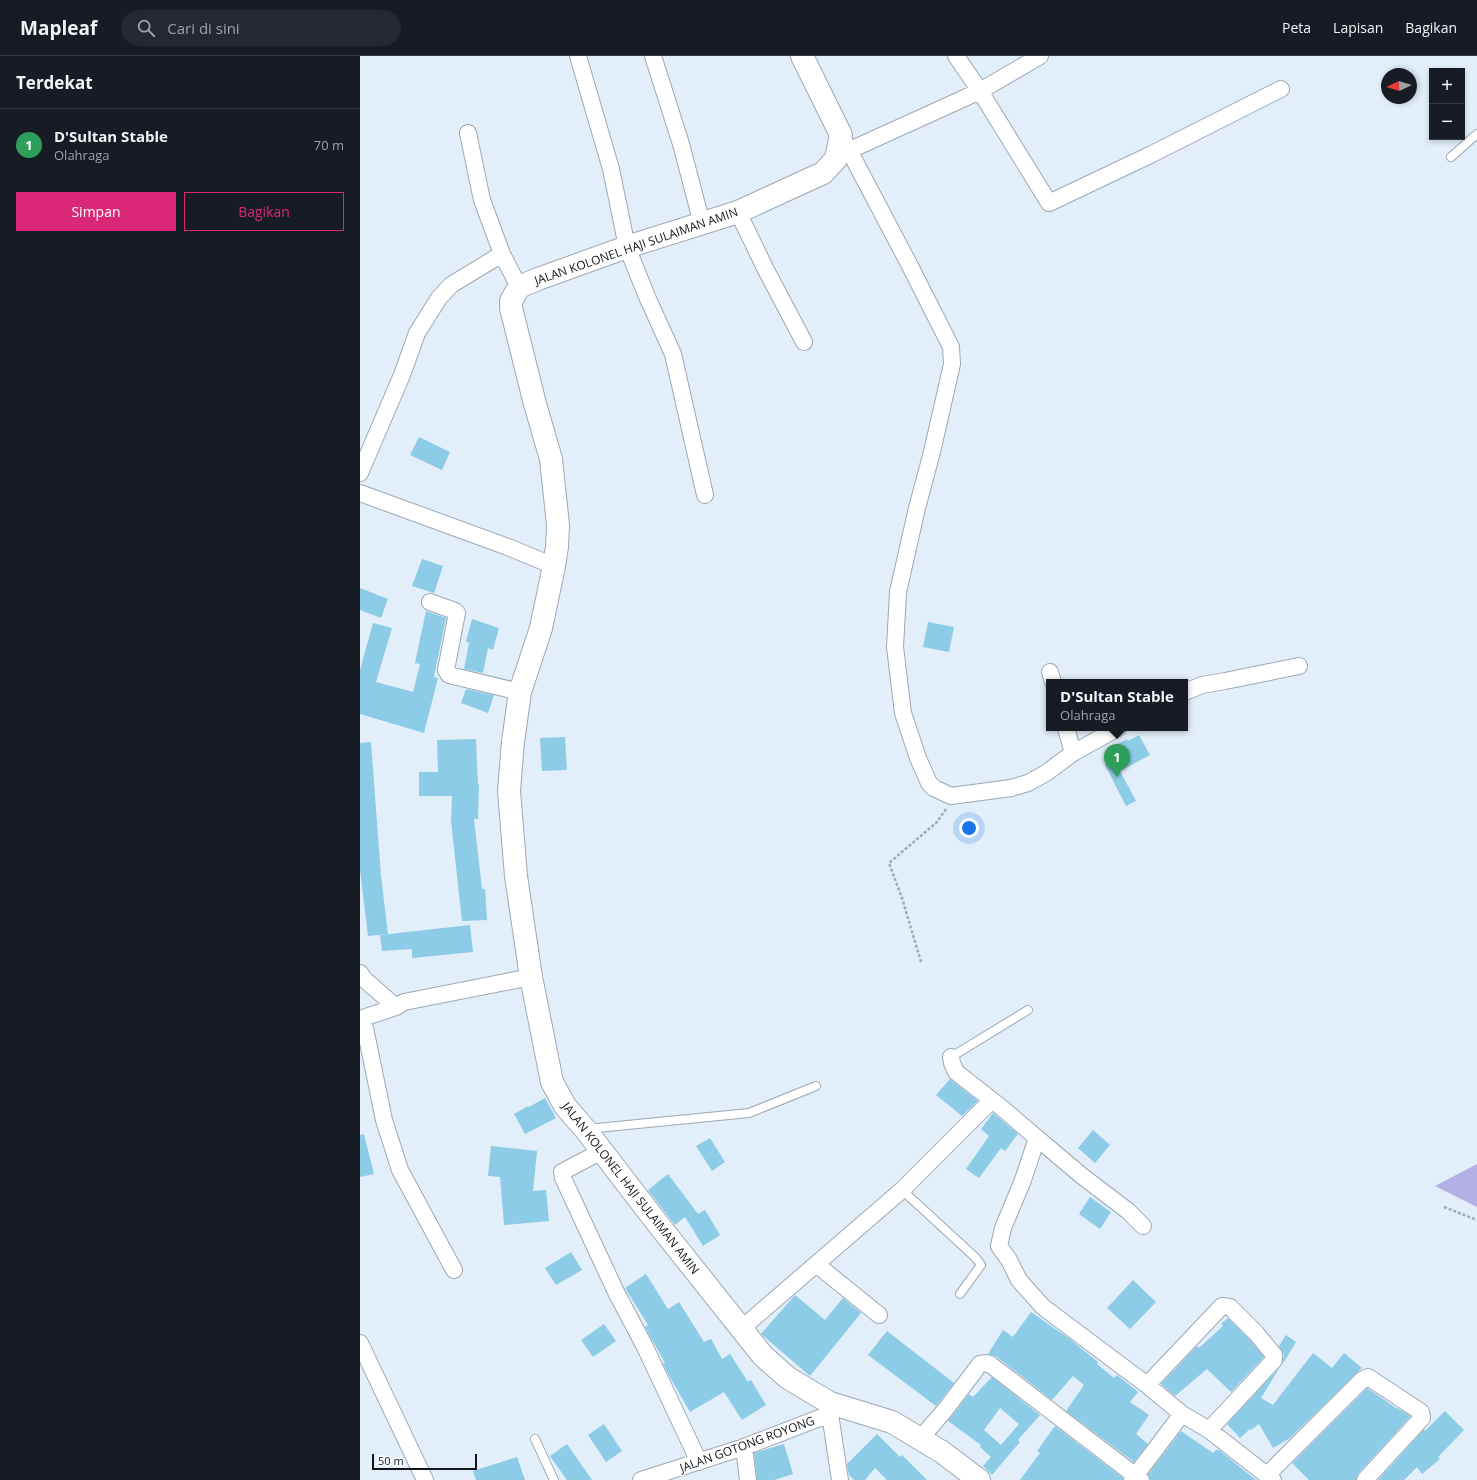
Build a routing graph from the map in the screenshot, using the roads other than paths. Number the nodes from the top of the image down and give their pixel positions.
1 (578, 56) edge
2 (653, 56) edge
3 (802, 56) edge
4 (956, 56) edge
5 (1040, 56) edge
6 (1281, 89) dead end
7 (980, 91) junction
8 (468, 133) dead end
9 (1477, 134) edge
10 (844, 143) junction
11 (1451, 157) dead end
12 (738, 212) junction
13 (702, 224) junction
14 (627, 247) junction
15 (502, 254) junction
16 (519, 287) junction
17 (804, 342) dead end
18 (360, 472) edge
19 (360, 493) edge
20 (706, 495) dead end
21 (554, 566) junction
22 (430, 602) dead end
23 (1299, 666) dead end
24 (1188, 691) edge
25 (520, 692) junction
26 (1067, 731) edge
27 (1113, 731) edge
28 (1073, 754) junction
29 (360, 973) edge
30 (532, 977) junction
31 (396, 1007) junction
32 (1028, 1010) dead end
33 (362, 1018) edge
34 (951, 1057) joint
35 (816, 1086) dead end
36 (992, 1100) junction
37 (585, 1129) junction
38 (1037, 1138) junction
39 (602, 1151) junction
40 (902, 1190) junction
41 (1143, 1226) dead end
42 (816, 1264) junction
43 (454, 1270) dead end
44 (960, 1294) dead end
45 (879, 1315) dead end
46 (741, 1329) junction
47 (360, 1343) edge
48 (1147, 1384) junction
49 (830, 1408) junction
50 (1182, 1414) junction
51 (1209, 1430) junction
52 (535, 1438) dead end
53 (920, 1439) junction
54 (744, 1447) junction
55 (699, 1462) junction
56 (1270, 1478) edge
57 (649, 1479) edge
58 (1136, 1479) edge
59 (425, 1480) edge
60 (554, 1480) edge
61 (748, 1480) edge
62 (840, 1480) edge
63 (979, 1480) edge
64 (1365, 1480) edge

1 - 14 street
2 - 13 street
3 - 10 street
4 - 7 street
5 - 7 street
6 - 7 street
7 - 10 street
8 - 15 street
9 - 11 lane
10 - 12 street, JALAN KOLONEL HAJI SULAIMAN AMIN
10 - 28 street
12 - 13 street, JALAN KOLONEL HAJI SULAIMAN AMIN
12 - 17 street
13 - 14 street, JALAN KOLONEL HAJI SULAIMAN AMIN
14 - 16 street, JALAN KOLONEL HAJI SULAIMAN AMIN
14 - 20 street
15 - 16 street
15 - 18 street
16 - 21 street, JALAN KOLONEL HAJI SULAIMAN AMIN
19 - 21 street
21 - 25 street, JALAN KOLONEL HAJI SULAIMAN AMIN
22 - 25 street
23 - 24 street
25 - 30 street, JALAN KOLONEL HAJI SULAIMAN AMIN
26 - 28 street
27 - 28 street
29 - 31 street
30 - 31 street
30 - 37 street, JALAN KOLONEL HAJI SULAIMAN AMIN
31 - 33 street
32 - 34 lane
33 - 43 street
34 - 36 street
35 - 37 lane
36 - 38 street
36 - 40 street
37 - 39 street, JALAN KOLONEL HAJI SULAIMAN AMIN
38 - 41 street
38 - 48 street
39 - 46 street, JALAN KOLONEL HAJI SULAIMAN AMIN
39 - 55 street
40 - 42 street
40 - 44 lane
42 - 45 street
42 - 46 street
46 - 49 street, JALAN KOLONEL HAJI SULAIMAN AMIN
47 - 59 street
48 - 50 street
48 - 51 street
49 - 53 street, JALAN KOLONEL HAJI SULAIMAN AMIN
49 - 54 street, JALAN GOTONG ROYONG
49 - 62 street
50 - 51 street
50 - 58 street
51 - 56 street
52 - 60 lane
53 - 58 street
53 - 63 street, JALAN KOLONEL HAJI SULAIMAN AMIN
54 - 55 street, JALAN GOTONG ROYONG
54 - 61 street
55 - 57 street, JALAN GOTONG ROYONG
56 - 64 street

